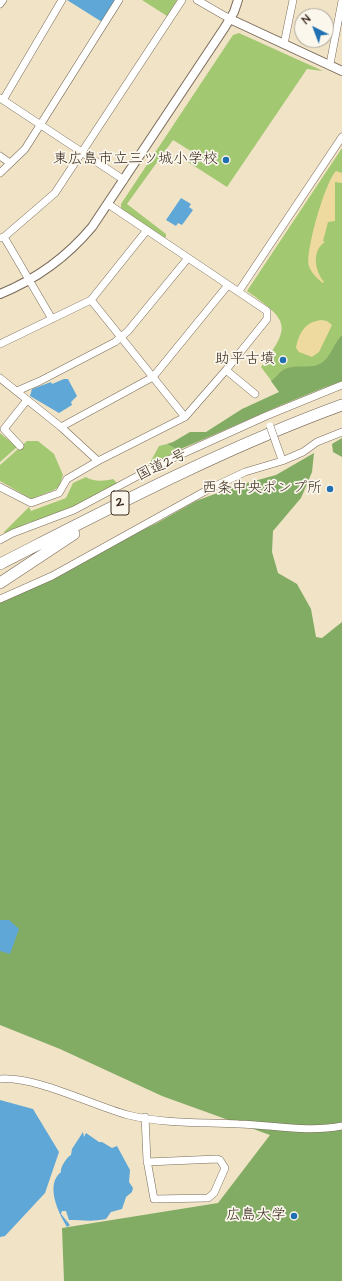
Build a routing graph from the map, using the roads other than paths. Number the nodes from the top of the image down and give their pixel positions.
1 (3, 0) edge
2 (62, 0) edge
3 (119, 0) edge
4 (182, 0) edge
5 (197, 0) edge
6 (238, 0) edge
7 (293, 0) edge
8 (342, 1) edge
9 (0, 4) edge
10 (230, 19) junction
11 (284, 44) junction
12 (330, 64) junction
13 (342, 71) edge
14 (1, 99) edge
15 (42, 125) junction
16 (342, 137) edge
17 (81, 152) junction
18 (0, 156) edge
19 (10, 163) junction
20 (0, 173) edge
21 (124, 180) junction
22 (108, 204) junction
23 (147, 230) junction
24 (2, 237) edge
25 (188, 258) junction
26 (30, 281) junction
27 (228, 285) junction
28 (238, 291) junction
29 (0, 294) edge
30 (91, 300) junction
31 (52, 319) junction
32 (122, 337) junction
33 (0, 344) edge
34 (226, 370) junction
35 (153, 377) junction
36 (0, 378) edge
37 (342, 385) edge
38 (17, 391) junction
39 (255, 394) dead end
40 (26, 400) junction
41 (342, 400) edge
42 (342, 404) edge
43 (342, 410) edge
44 (266, 416) junction
45 (185, 417) junction
46 (61, 427) junction
47 (2, 429) edge
48 (342, 432) edge
49 (242, 444) junction
50 (20, 446) dead end
51 (281, 459) junction
52 (98, 461) junction
53 (0, 487) edge
54 (130, 498) junction
55 (0, 540) edge
56 (0, 556) edge
57 (0, 564) edge
58 (0, 583) edge
59 (0, 599) edge
60 (0, 1079) edge
61 (145, 1117) junction
62 (342, 1126) edge
63 (147, 1162) junction

1 - 9 street
2 - 14 street
3 - 15 street
4 - 17 street
5 - 10 street
6 - 10 street
7 - 11 street
8 - 12 street
10 - 11 street
10 - 21 street
11 - 12 street
12 - 13 street
14 - 15 street
15 - 17 street
15 - 19 street
16 - 28 street
17 - 21 street
17 - 24 street
18 - 19 street
19 - 20 street
21 - 22 street
22 - 23 street
22 - 26 street
23 - 25 street
23 - 30 street
24 - 26 street
25 - 27 street
25 - 32 street
26 - 29 street
26 - 31 street
27 - 28 street
27 - 35 street
28 - 34 street
30 - 31 street
30 - 32 street
31 - 33 street
32 - 35 street
32 - 38 street
34 - 39 street
34 - 45 street
35 - 45 street
35 - 46 street
36 - 38 street
37 - 44 street
38 - 40 street
40 - 46 street
40 - 47 street
41 - 49 highway
42 - 49 highway, 国道2号 / 2
43 - 49 highway
44 - 51 street, bridge
44 - 55 street
45 - 52 street
46 - 52 street
47 - 50 street
48 - 51 street
49 - 54 highway, 国道2号 / 2
51 - 59 street
52 - 53 street
54 - 56 highway
54 - 57 highway, 国道2号 / 2
54 - 58 highway
60 - 61 street
61 - 62 street
61 - 63 street
63 - 63 street

